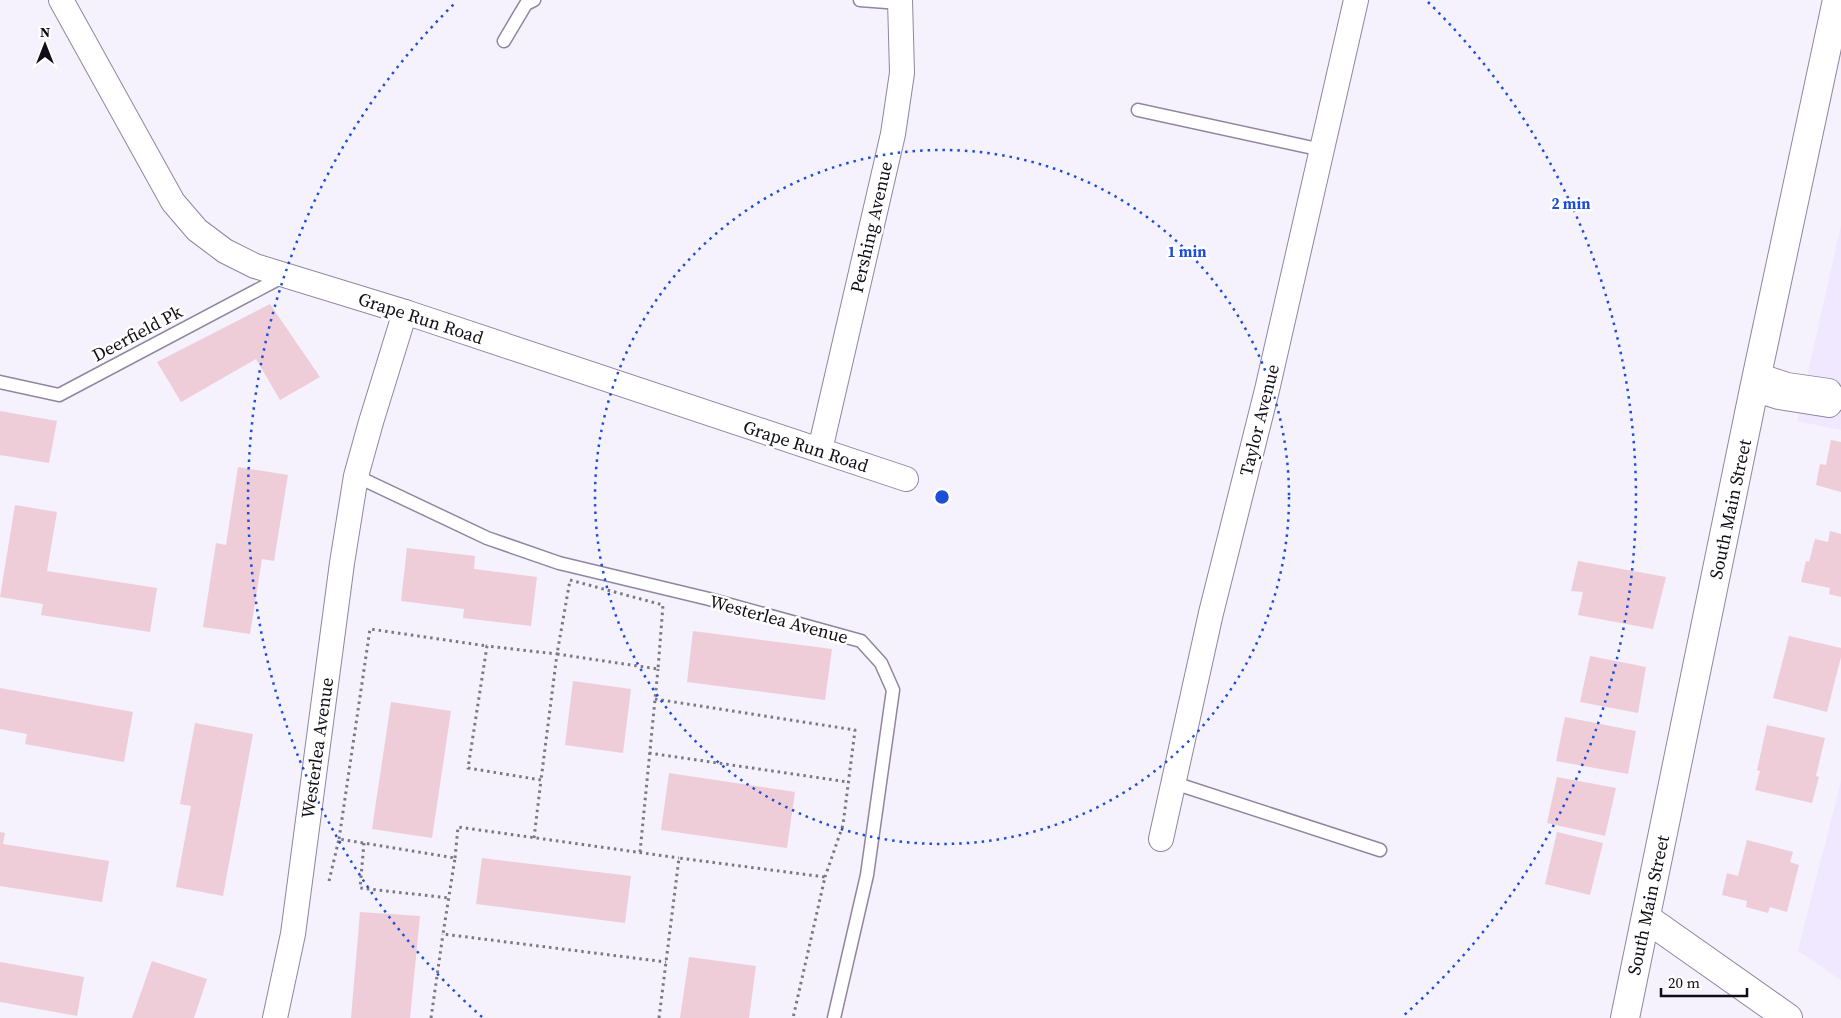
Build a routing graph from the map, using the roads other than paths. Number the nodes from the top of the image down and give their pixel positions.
1 (61, 0) edge
2 (534, 0) edge
3 (860, 0) edge
4 (1356, 0) edge
5 (1836, 0) edge
6 (900, 2) edge
7 (504, 41) dead end
8 (1138, 110) dead end
9 (1322, 150) junction
10 (286, 276) junction
11 (405, 312) junction
12 (0, 382) edge
13 (1756, 382) junction
14 (1838, 400) edge
15 (820, 450) junction
16 (356, 476) junction
17 (906, 479) dead end
18 (1174, 782) junction
19 (1161, 839) dead end
20 (1380, 850) dead end
21 (1646, 918) junction
22 (275, 1018) edge
23 (834, 1018) edge
24 (1625, 1018) edge
25 (1788, 1018) edge

1 - 10 street, Grape Run Road
2 - 7 lane
3 - 6 lane
4 - 9 street, Taylor Avenue
5 - 13 main road, South Main Street
6 - 15 street, Pershing Avenue
8 - 9 lane
9 - 18 street, Taylor Avenue
10 - 11 street, Grape Run Road
10 - 12 lane, Deerfield Pk
11 - 15 street, Grape Run Road
11 - 16 street, Westerlea Avenue
13 - 14 street
13 - 21 main road, South Main Street
15 - 17 street, Grape Run Road
16 - 22 street, Westerlea Avenue
16 - 23 lane, Westerlea Avenue
18 - 19 street, Taylor Avenue
18 - 20 lane
21 - 24 main road, South Main Street
21 - 25 main road

